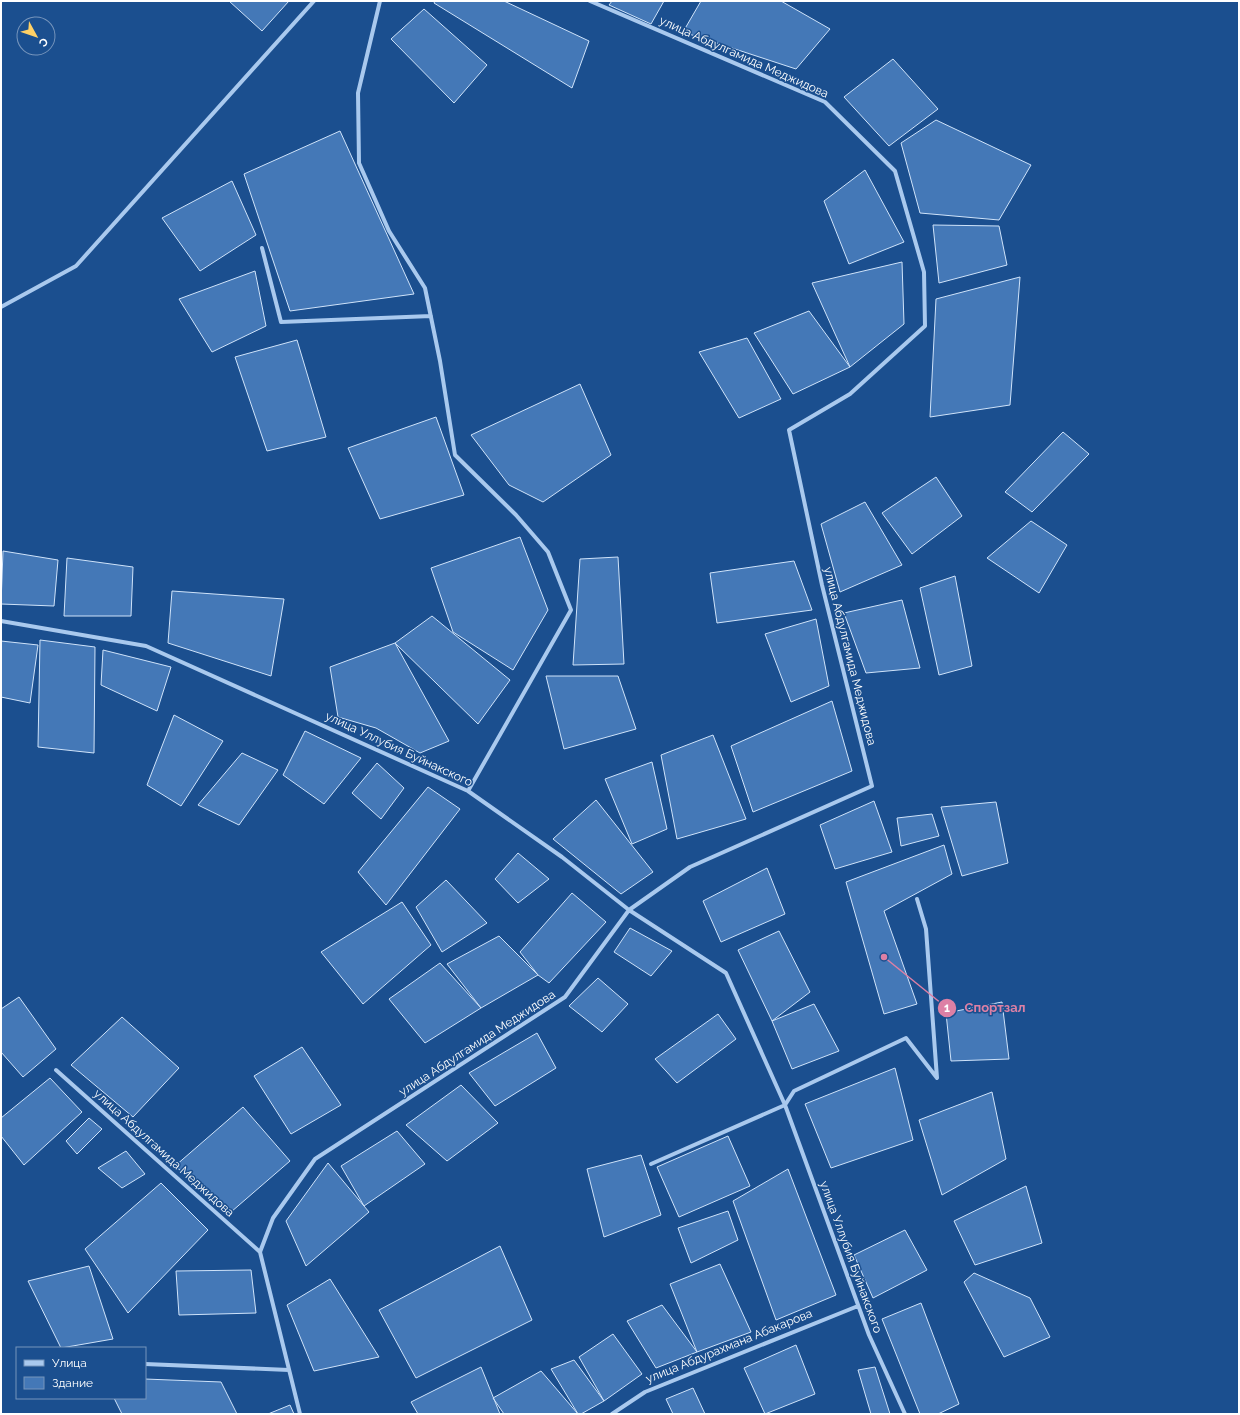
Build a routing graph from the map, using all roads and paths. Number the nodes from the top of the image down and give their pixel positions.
1 (314, 1) edge
2 (380, 1) edge
3 (590, 1) edge
4 (262, 248) dead end
5 (1, 307) edge
6 (431, 316) junction
7 (1, 621) edge
8 (468, 791) junction
9 (917, 899) dead end
10 (629, 910) junction
11 (56, 1070) dead end
12 (785, 1105) junction
13 (650, 1164) dead end
14 (260, 1252) junction
15 (858, 1306) junction
16 (146, 1364) edge
17 (289, 1370) junction
18 (300, 1414) edge
19 (612, 1414) edge
20 (905, 1414) edge

1 - 5 street
2 - 6 street
3 - 10 street, улица Абдулгамида Меджидова
4 - 6 street
6 - 8 street
7 - 8 street, улица Уллубия Буйнакского
8 - 10 street, улица Уллубия Буйнакского
9 - 12 street
10 - 12 street, улица Уллубия Буйнакского
10 - 14 street, улица Абдулгамида Меджидова
11 - 14 street, улица Абдулгамида Меджидова
12 - 13 street
12 - 15 street, улица Уллубия Буйнакского
14 - 17 street
15 - 19 street, улица Абдурахмана Абакарова
15 - 20 street, улица Уллубия Буйнакского
16 - 17 street
17 - 18 street

